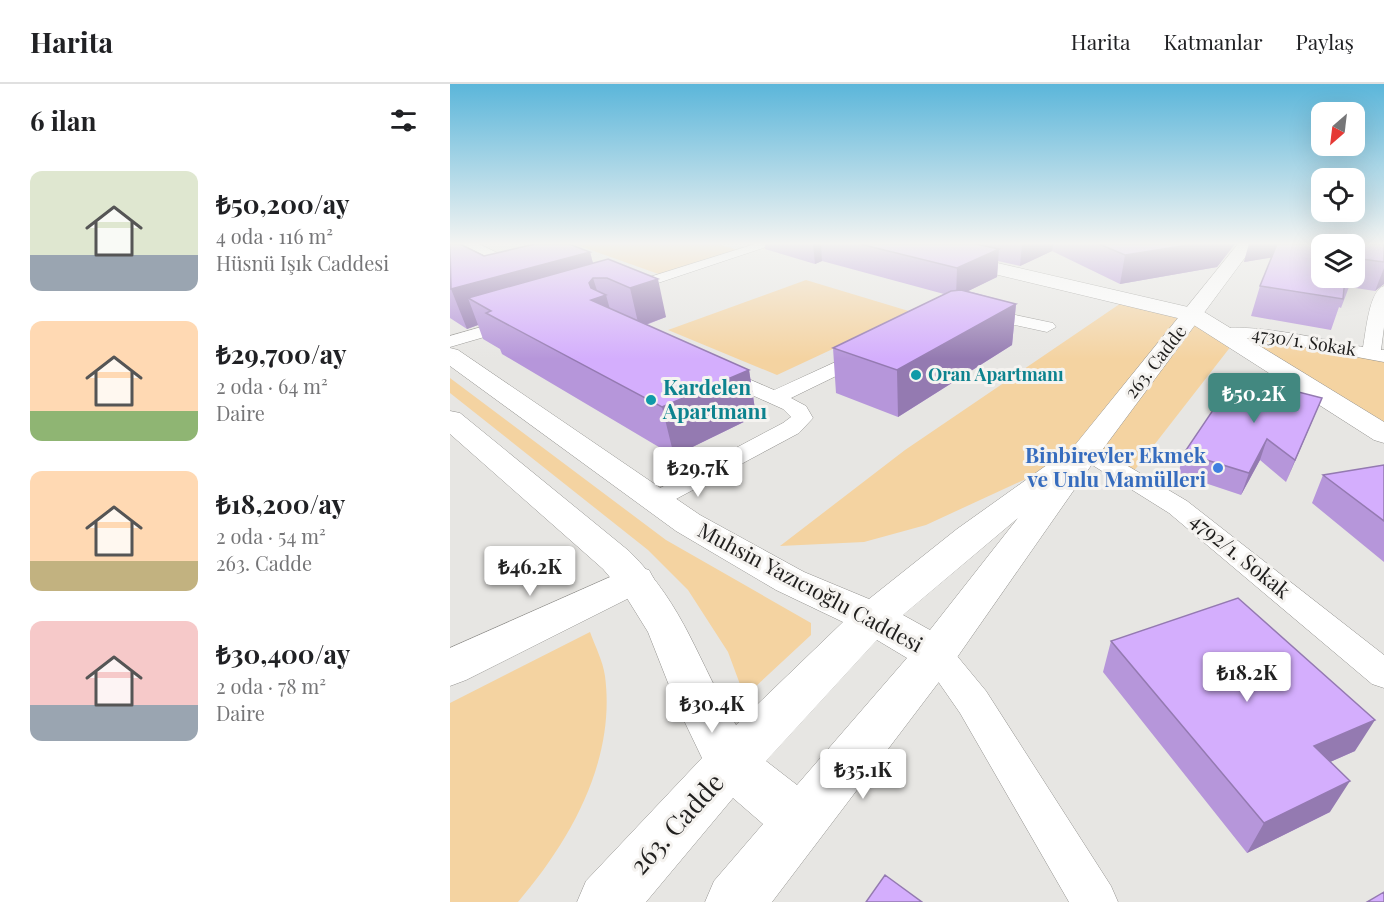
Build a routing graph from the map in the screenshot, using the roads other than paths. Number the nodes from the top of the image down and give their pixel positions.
1 (648, 282) edge
2 (1054, 282) edge
3 (1218, 282) edge
4 (1384, 291) edge
5 (610, 294) edge
6 (1193, 315) junction
7 (530, 318) edge
8 (962, 322) edge
9 (1047, 327) dead end
10 (1223, 334) junction
11 (450, 342) edge
12 (876, 349) edge
13 (450, 355) edge
14 (1378, 355) edge
15 (703, 365) edge
16 (775, 398) junction
17 (450, 419) edge
18 (1384, 434) edge
19 (1086, 451) junction
20 (654, 501) junction
21 (635, 579) junction
22 (873, 618) junction
23 (936, 654) junction
24 (450, 668) edge
25 (1384, 674) edge
26 (732, 762) junction
27 (801, 821) junction
28 (607, 902) edge
29 (735, 902) edge
30 (1095, 902) edge

1 - 5 lane
2 - 6 street
3 - 6 street, 263. Cadde
4 - 14 lane
6 - 10 street
6 - 19 street, 263. Cadde
7 - 11 lane
8 - 9 lane
10 - 14 lane, 4730/1. Sokak
10 - 18 street
12 - 16 lane
13 - 20 street, Muhsin Yazıcıoğlu Caddesi
15 - 16 lane
16 - 20 lane
17 - 21 street
19 - 22 street, 263. Cadde
19 - 23 street
19 - 25 lane, 4792/1. Sokak
20 - 22 street, Muhsin Yazıcıoğlu Caddesi
21 - 24 street
21 - 26 street
22 - 23 street, Muhsin Yazıcıoğlu Caddesi
22 - 26 street, 263. Cadde
23 - 27 street
23 - 30 lane
26 - 27 street
26 - 28 street, 263. Cadde
27 - 29 street

